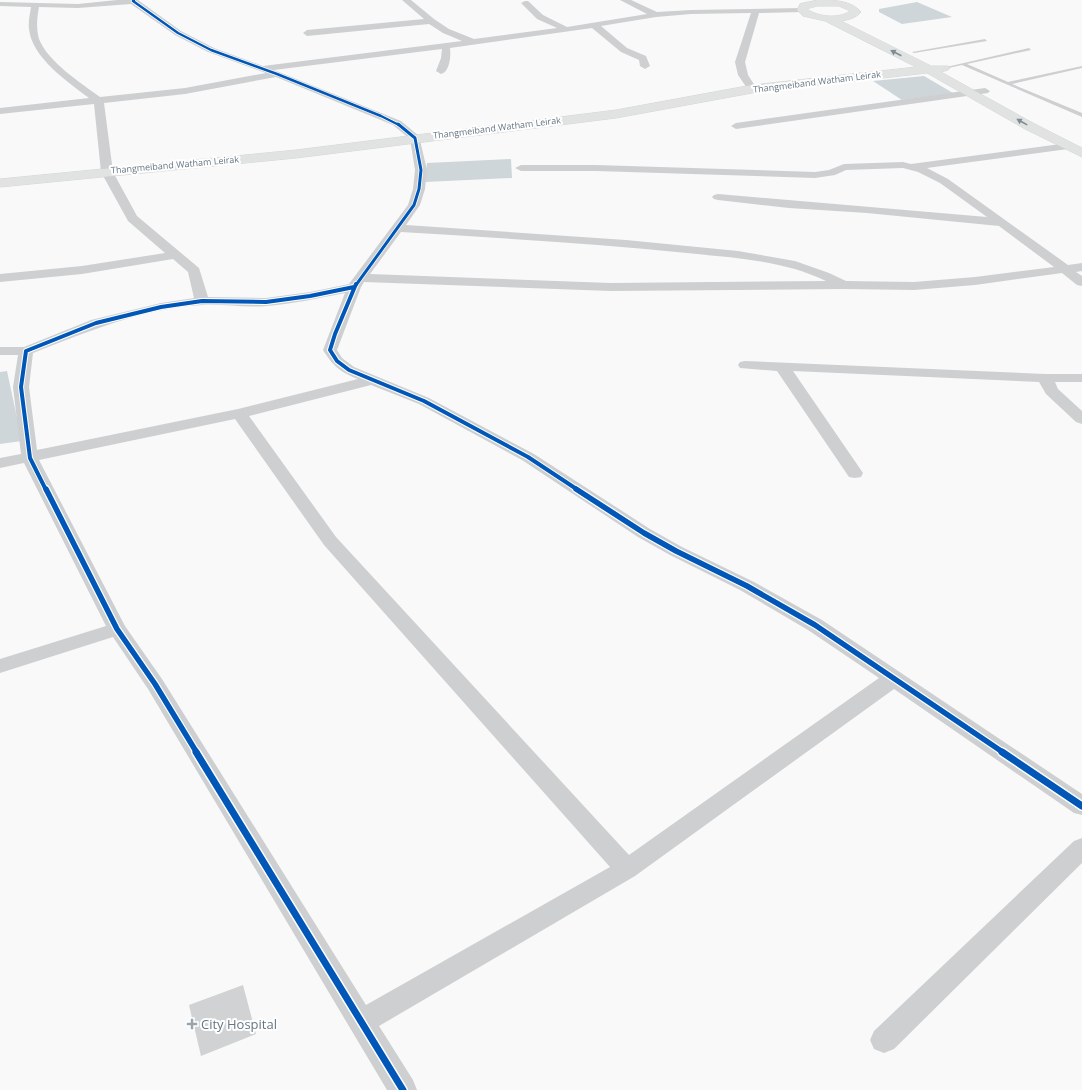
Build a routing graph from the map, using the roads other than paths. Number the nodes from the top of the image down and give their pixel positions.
1 (12, 0) edge
2 (134, 0) edge
3 (406, 0) edge
4 (624, 0) edge
5 (862, 0) edge
6 (824, 1) edge
7 (0, 3) edge
8 (778, 3) dead end
9 (525, 4) dead end
10 (35, 6) junction
11 (802, 9) junction
12 (756, 10) junction
13 (656, 15) junction
14 (858, 17) junction
15 (827, 18) junction
16 (431, 21) junction
17 (594, 25) junction
18 (565, 29) junction
19 (307, 34) dead end
20 (985, 40) dead end
21 (473, 42) junction
22 (446, 46) junction
23 (1029, 49) dead end
24 (914, 52) junction
25 (962, 64) junction
26 (645, 66) dead end
27 (1082, 67) edge
28 (944, 68) junction
29 (262, 69) junction
30 (930, 70) junction
31 (441, 71) dead end
32 (277, 74) junction
33 (1008, 82) junction
34 (752, 89) junction
35 (985, 91) junction
36 (970, 93) junction
37 (99, 101) junction
38 (0, 112) edge
39 (1082, 115) edge
40 (736, 126) dead end
41 (415, 138) junction
42 (1082, 144) edge
43 (1068, 146) junction
44 (1082, 153) edge
45 (912, 167) junction
46 (521, 168) dead end
47 (107, 172) junction
48 (0, 183) edge
49 (718, 197) dead end
50 (1002, 222) junction
51 (399, 228) junction
52 (175, 255) junction
53 (1082, 267) edge
54 (1065, 269) junction
55 (0, 278) edge
56 (1082, 282) edge
57 (358, 283) junction
58 (844, 285) junction
59 (202, 301) junction
60 (26, 351) junction
61 (0, 352) edge
62 (745, 365) dead end
63 (782, 367) junction
64 (1045, 378) junction
65 (1082, 378) edge
66 (371, 380) junction
67 (239, 414) junction
68 (1082, 419) edge
69 (30, 458) junction
70 (0, 463) edge
71 (855, 473) dead end
72 (117, 629) junction
73 (0, 666) edge
74 (893, 679) junction
75 (1082, 806) edge
76 (1082, 848) edge
77 (627, 869) junction
78 (361, 1022) junction
79 (884, 1040) dead end
80 (403, 1090) edge

1 - 7 street
2 - 10 street
2 - 29 street
3 - 16 street
4 - 13 street
5 - 14 main road
6 - 11 main road
6 - 14 main road
7 - 10 street
8 - 11 street
9 - 18 street
10 - 37 street
11 - 12 street
11 - 15 main road
12 - 13 street
12 - 34 street
13 - 17 street
14 - 15 main road
14 - 24 main road
30 -> 15 main road
16 - 19 street
16 - 21 street
17 - 18 street
17 - 26 street
18 - 21 street
20 - 24 lane
21 - 22 street
22 - 29 street
22 - 31 street
23 - 25 lane
24 - 28 main road
25 - 28 lane
25 - 33 lane
27 - 33 lane
28 - 30 main road, Thangmeiband Watham Leirak
28 - 35 main road
29 - 32 street
30 - 34 main road, Thangmeiband Watham Leirak
30 - 36 main road
32 - 37 street
32 - 41 street
33 - 39 lane
34 - 41 main road, Thangmeiband Watham Leirak
35 - 36 street
35 - 42 main road
36 - 40 street
43 -> 36 main road
37 - 38 street
37 - 47 street
41 - 47 main road, Thangmeiband Watham Leirak
41 - 51 street
43 - 44 main road
43 - 45 street
45 - 46 street
45 - 50 street
47 - 48 main road, Thangmeiband Watham Leirak
47 - 52 street
49 - 50 street
50 - 54 street
51 - 57 street
51 - 58 street
52 - 55 street
52 - 59 street
53 - 54 street
54 - 56 street
54 - 58 street
57 - 58 street
57 - 59 street
57 - 66 street
59 - 60 street
60 - 61 street
60 - 69 street
62 - 63 street
63 - 64 street
63 - 71 street
64 - 65 street
64 - 68 street
66 - 67 street
66 - 74 street
67 - 69 street
67 - 77 street
69 - 70 street
69 - 72 street
72 - 73 street
72 - 78 street
74 - 75 street
74 - 77 street
76 - 79 street
77 - 78 street
78 - 80 street

